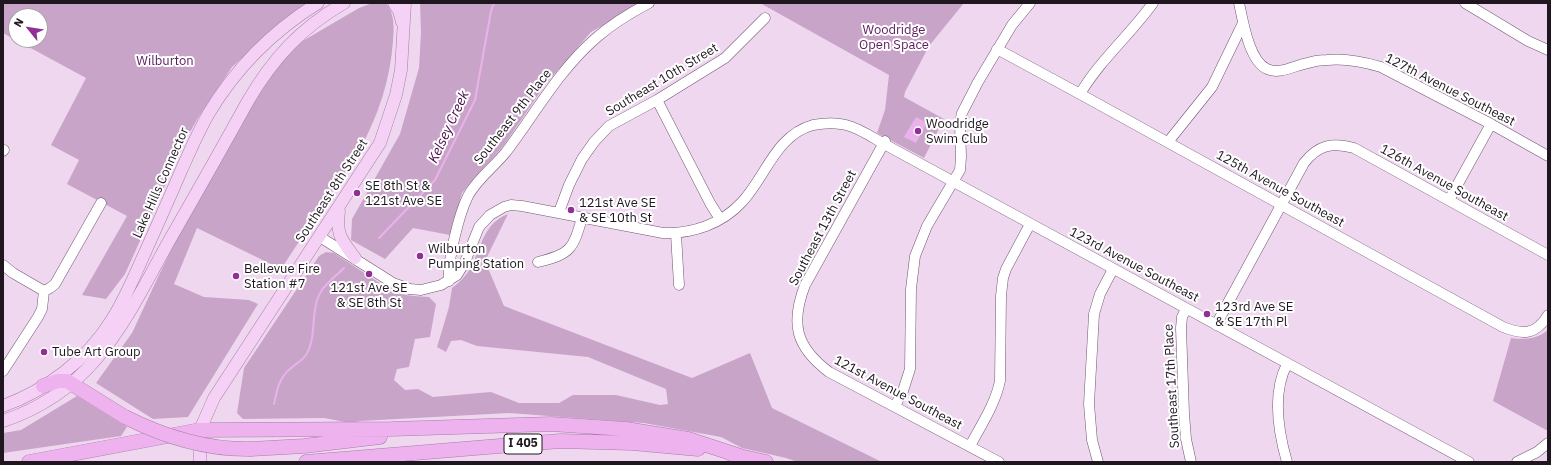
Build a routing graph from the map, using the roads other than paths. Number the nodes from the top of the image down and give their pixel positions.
1 (318, 3) edge
2 (344, 3) edge
3 (394, 3) edge
4 (405, 3) edge
5 (410, 3) edge
6 (649, 3) edge
7 (1030, 3) edge
8 (1153, 3) edge
9 (1239, 3) edge
10 (1465, 3) edge
11 (765, 18) dead end
12 (1243, 23) junction
13 (404, 27) junction
14 (997, 50) junction
15 (1548, 50) edge
16 (1080, 94) junction
17 (657, 100) junction
18 (1491, 124) junction
19 (884, 142) junction
20 (1168, 142) junction
21 (1548, 156) edge
22 (953, 182) junction
23 (1448, 200) junction
24 (101, 204) dead end
25 (1282, 204) junction
26 (340, 206) junction
27 (559, 212) junction
28 (582, 218) junction
29 (720, 219) junction
30 (1030, 224) junction
31 (676, 234) junction
32 (320, 237) junction
33 (1548, 255) edge
34 (355, 258) junction
35 (538, 262) dead end
36 (3, 265) edge
37 (1113, 269) junction
38 (449, 281) junction
39 (679, 285) dead end
40 (44, 291) junction
41 (1186, 309) junction
42 (1548, 316) edge
43 (1216, 325) junction
44 (798, 332) joint
45 (1287, 364) junction
46 (3, 372) edge
47 (43, 386) junction
48 (75, 386) junction
49 (3, 406) edge
50 (895, 406) junction
51 (3, 421) edge
52 (456, 428) junction
53 (200, 430) junction
54 (1548, 443) edge
55 (970, 446) junction
56 (740, 456) junction
57 (760, 460) edge
58 (29, 462) edge
59 (200, 462) edge
60 (306, 462) edge
61 (999, 462) edge
62 (1098, 462) edge
63 (1191, 462) edge
64 (1287, 462) edge
65 (1469, 462) edge
66 (1517, 462) edge

1 - 47 main road, Lake Hills Connector
2 - 48 main road
3 - 13 main road
4 - 13 main road, Southeast 8th Street
5 - 13 main road
6 - 38 street, Southeast 9th Place
7 - 14 street
8 - 16 street
9 - 12 street, 127th Avenue Southeast
10 - 15 street
11 - 17 street, Southeast 10th Street
12 - 18 street, 127th Avenue Southeast
12 - 20 street
13 - 26 main road, Southeast 8th Street
14 - 16 street, 125th Avenue Southeast
14 - 22 street
16 - 20 street, 125th Avenue Southeast
17 - 27 street, Southeast 10th Street
17 - 29 street
18 - 21 street, 127th Avenue Southeast
18 - 23 street
19 - 22 street, 123rd Avenue Southeast
19 - 29 street, 123rd Avenue Southeast
19 - 44 street, Southeast 13th Street
20 - 25 street, 125th Avenue Southeast
22 - 30 street, 123rd Avenue Southeast
22 - 50 street
23 - 25 street, 126th Avenue Southeast
23 - 33 street, 126th Avenue Southeast
24 - 40 street
25 - 42 street, 125th Avenue Southeast
25 - 43 street
26 - 32 main road, Southeast 8th Street
26 - 34 main road
27 - 28 street
27 - 38 street
28 - 31 street
28 - 35 street
29 - 31 street
30 - 37 street, 123rd Avenue Southeast
30 - 55 street
31 - 39 street
32 - 34 street
32 - 53 main road, Southeast 8th Street
34 - 38 street
36 - 40 street
37 - 41 street, 123rd Avenue Southeast
37 - 62 street
40 - 46 street
41 - 43 street, 123rd Avenue Southeast
41 - 63 street, Southeast 17th Place
43 - 45 street, 123rd Avenue Southeast
44 - 50 street, 121st Avenue Southeast
45 - 64 street
45 - 65 street, 123rd Avenue Southeast
47 - 48 highway
47 - 49 main road, Lake Hills Connector
48 - 51 main road
48 - 52 highway, bridge
50 - 55 street, 121st Avenue Southeast
52 - 53 highway
52 - 56 highway
53 - 58 highway
53 - 59 main road, Southeast 8th Street
54 - 66 street
55 - 61 street, 121st Avenue Southeast
56 - 57 highway, I 405
56 - 60 highway, I 405

